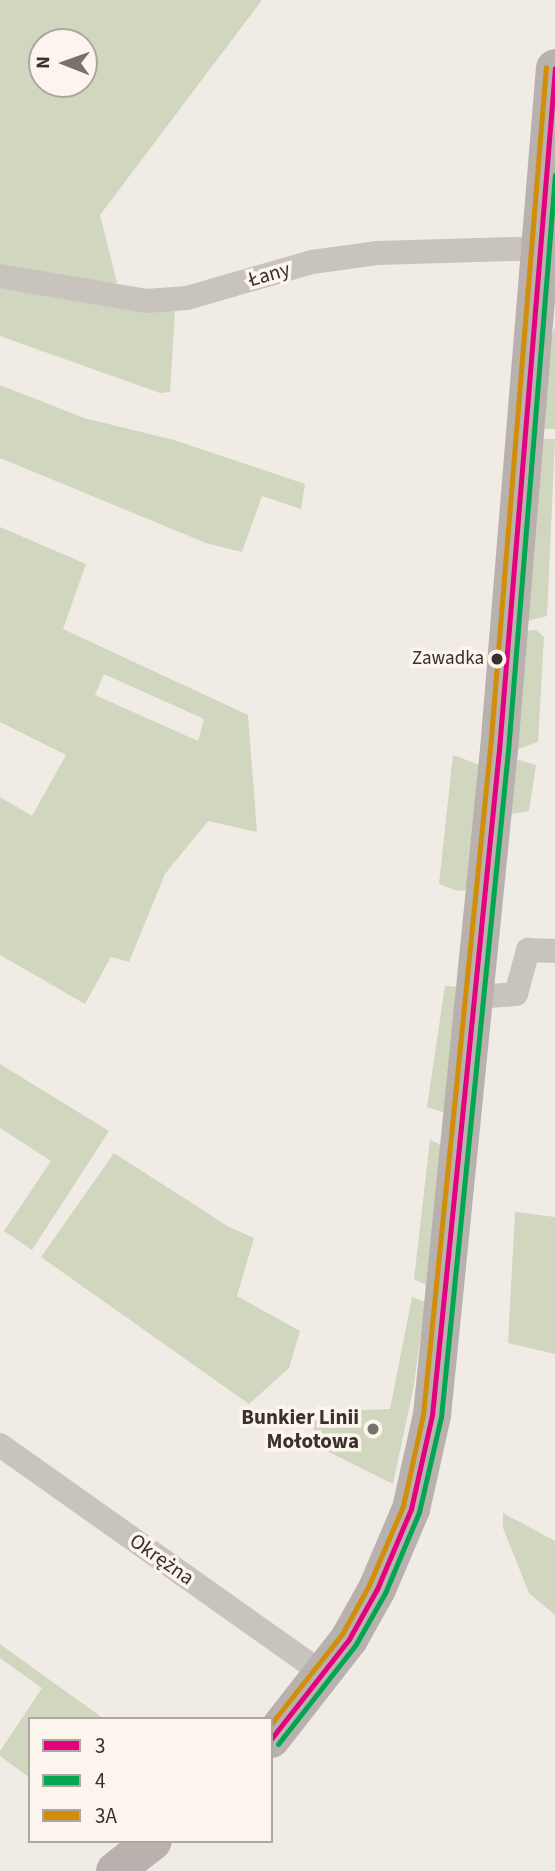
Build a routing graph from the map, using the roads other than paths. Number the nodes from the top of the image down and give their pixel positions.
1 (555, 68) edge
2 (547, 231) edge
3 (0, 276) edge
4 (555, 951) edge
5 (476, 997) junction
6 (0, 1445) edge
7 (324, 1674) junction
8 (273, 1738) edge
9 (150, 1843) edge
10 (115, 1871) edge

1 - 2 main road
2 - 3 street, Łany
2 - 5 main road
4 - 5 street
5 - 7 main road
6 - 7 street, Okrężna
7 - 8 main road
9 - 10 main road

